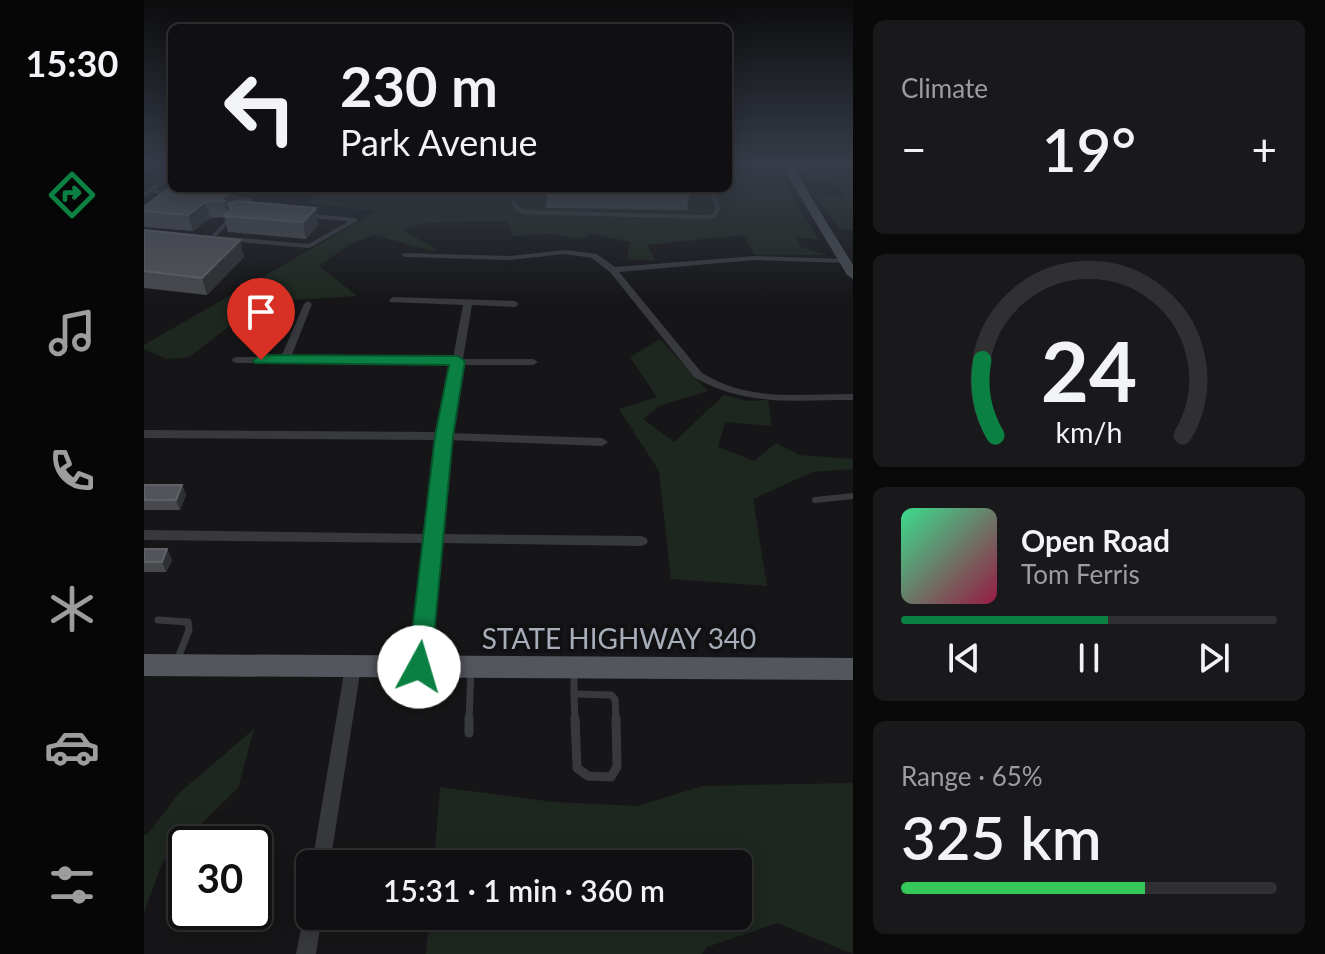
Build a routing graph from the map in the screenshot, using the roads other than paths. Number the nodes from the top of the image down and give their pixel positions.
1 (520, 211) edge
2 (717, 211) edge
3 (815, 211) edge
4 (297, 215) edge
5 (227, 222) edge
6 (213, 237) junction
7 (199, 238) edge
8 (405, 255) dead end
9 (845, 261) junction
10 (613, 270) junction
11 (853, 275) edge
12 (393, 300) dead end
13 (308, 304) dead end
14 (468, 304) junction
15 (515, 304) dead end
16 (236, 360) dead end
17 (285, 360) junction
18 (458, 361) junction
19 (533, 362) dead end
20 (853, 397) edge
21 (144, 434) edge
22 (444, 436) junction
23 (602, 442) dead end
24 (853, 496) edge
25 (815, 500) dead end
26 (144, 535) edge
27 (433, 537) junction
28 (641, 541) dead end
29 (158, 620) dead end
30 (144, 665) edge
31 (175, 665) junction
32 (353, 667) junction
33 (419, 667) junction
34 (471, 667) junction
35 (574, 667) junction
36 (853, 669) edge
37 (574, 694) junction
38 (469, 733) dead end
39 (323, 850) edge
40 (310, 930) edge
41 (306, 954) edge

1 - 2 lane
3 - 9 street
4 - 6 lane
5 - 6 lane
6 - 7 lane
8 - 10 street
9 - 10 street
9 - 11 street
10 - 20 street
12 - 14 street
13 - 17 street
14 - 15 street
14 - 18 street
16 - 17 street
17 - 18 street
18 - 19 street
18 - 22 street
21 - 22 street
22 - 23 street
22 - 27 street
24 - 25 lane
26 - 27 street
27 - 28 street
27 - 33 street
29 - 31 lane
30 - 31 main road, STATE HIGHWAY 340
31 - 32 main road, STATE HIGHWAY 340
32 - 33 main road, STATE HIGHWAY 340
32 - 39 street
33 - 34 main road, STATE HIGHWAY 340
34 - 35 main road, STATE HIGHWAY 340
34 - 38 lane
35 - 36 main road, STATE HIGHWAY 340
35 - 37 lane
37 - 37 lane
40 - 41 street

